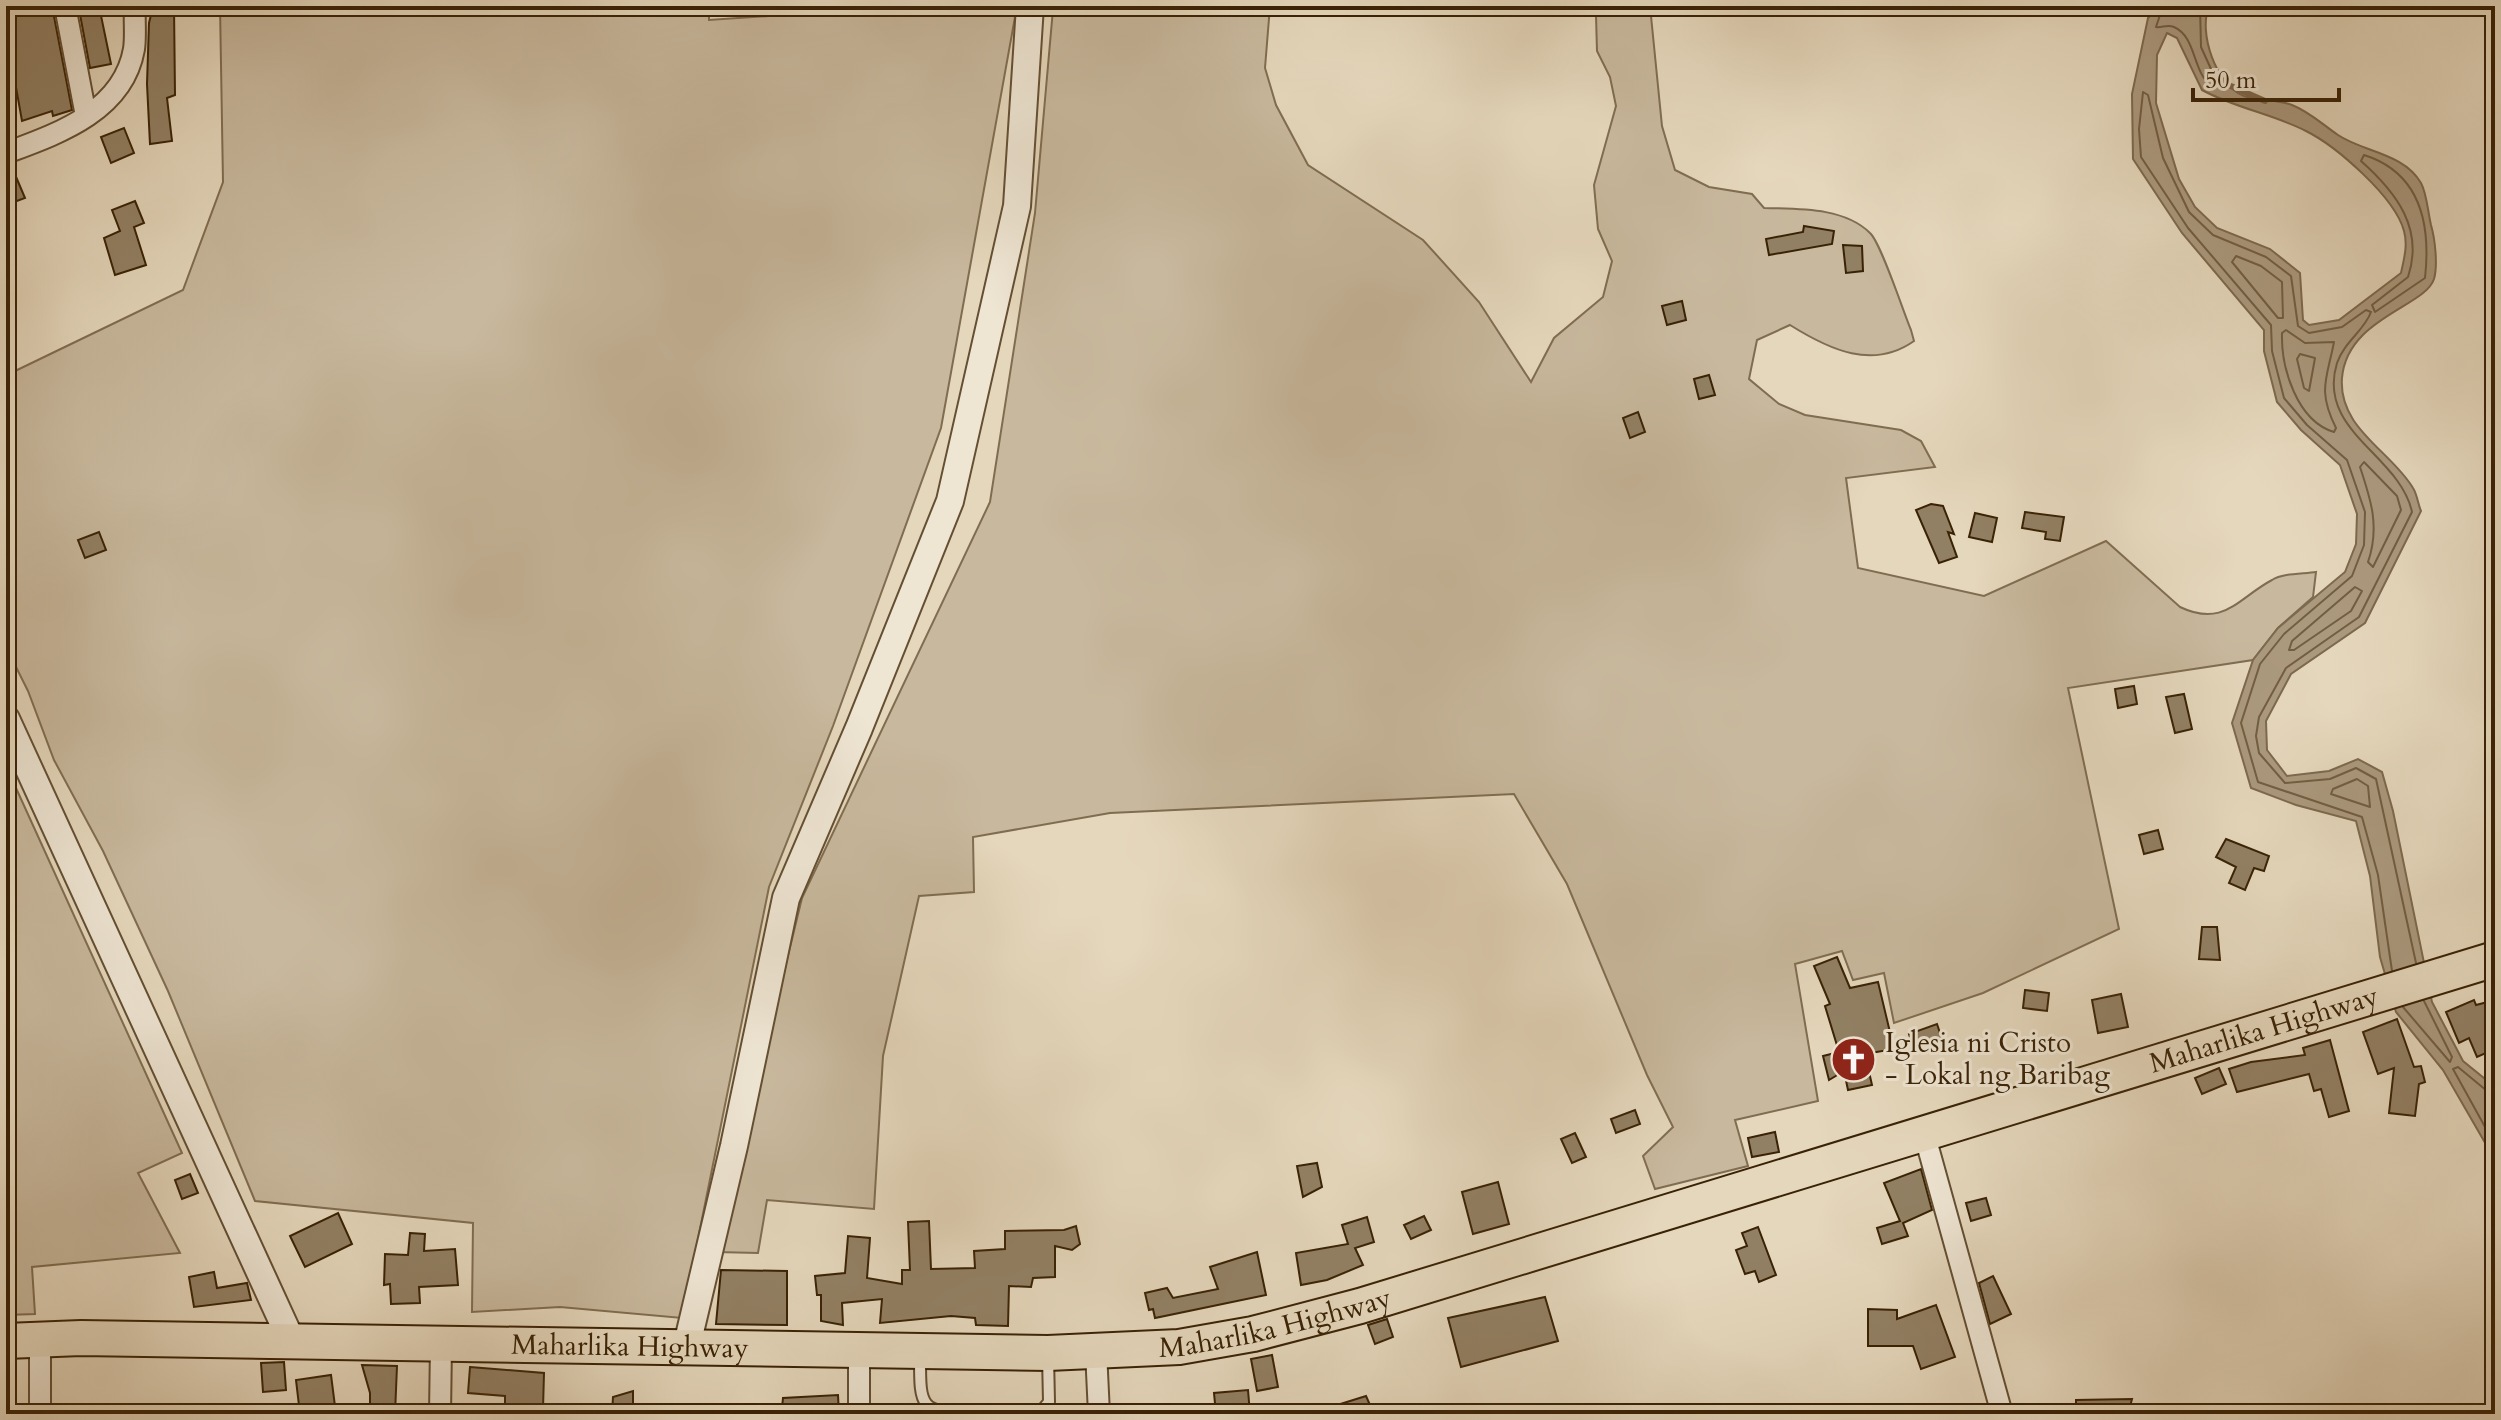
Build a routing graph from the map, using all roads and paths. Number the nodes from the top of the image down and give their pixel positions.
1 (65, 6) edge
2 (135, 6) edge
3 (1030, 6) edge
4 (86, 116) junction
5 (6, 153) edge
6 (6, 719) edge
7 (2495, 959) edge
8 (1924, 1133) junction
9 (40, 1340) junction
10 (6, 1341) edge
11 (292, 1342) junction
12 (441, 1344) junction
13 (686, 1349) junction
14 (1096, 1351) junction
15 (859, 1352) junction
16 (920, 1352) junction
17 (1048, 1353) junction
18 (40, 1414) edge
19 (440, 1414) edge
20 (859, 1414) edge
21 (970, 1414) edge
22 (1039, 1414) edge
23 (1099, 1414) edge
24 (2002, 1414) edge

1 - 4 street
2 - 4 street
3 - 13 street
4 - 5 street
6 - 11 street
7 - 8 highway, Maharlika Highway
8 - 14 highway, Maharlika Highway
8 - 24 street
9 - 10 highway, Maharlika Highway
9 - 11 highway, Maharlika Highway
9 - 18 street
11 - 12 highway, Maharlika Highway
12 - 13 highway, Maharlika Highway
12 - 19 street
13 - 15 highway, Maharlika Highway
14 - 17 highway, Maharlika Highway
14 - 23 street
15 - 16 highway, Maharlika Highway
15 - 20 street
16 - 17 highway, Maharlika Highway
16 - 21 lane
17 - 22 lane

